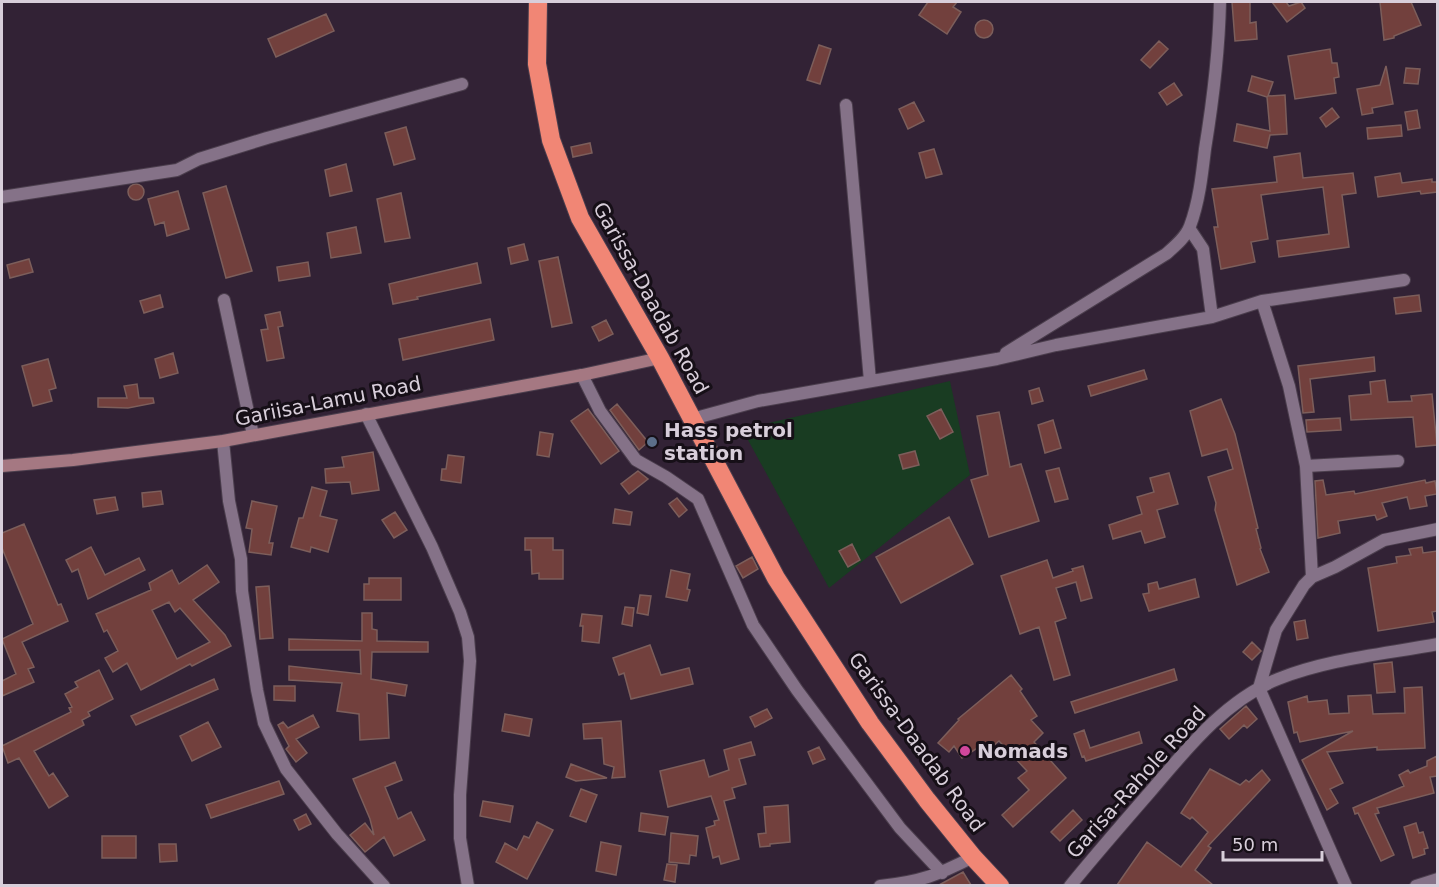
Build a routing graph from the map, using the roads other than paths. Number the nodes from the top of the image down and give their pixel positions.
1 (538, 2) edge
2 (1220, 2) edge
3 (462, 84) dead end
4 (846, 105) dead end
5 (2, 197) edge
6 (1189, 228) junction
7 (1404, 280) dead end
8 (224, 300) dead end
9 (1262, 301) junction
10 (1212, 317) junction
11 (660, 358) junction
12 (997, 359) junction
13 (582, 375) junction
14 (870, 381) junction
15 (366, 414) junction
16 (692, 419) junction
17 (253, 435) junction
18 (223, 441) junction
19 (1398, 461) dead end
20 (2, 466) edge
21 (1306, 466) junction
22 (1437, 529) edge
23 (1312, 577) junction
24 (1437, 644) edge
25 (1259, 688) junction
26 (973, 857) junction
27 (942, 873) junction
28 (1437, 879) edge
29 (384, 885) edge
30 (468, 885) edge
31 (880, 885) edge
32 (1000, 885) edge
33 (1070, 885) edge
34 (1346, 885) edge
35 (1416, 885) edge

1 - 11 highway, Garissa-Daadab Road
2 - 6 street
3 - 5 street
4 - 14 street
6 - 10 street
6 - 12 street
7 - 9 street
8 - 17 street
9 - 10 street
9 - 21 street
10 - 12 street
11 - 13 street, Gariisa-Lamu Road
11 - 16 highway, Garissa-Daadab Road
12 - 14 street
13 - 15 street, Gariisa-Lamu Road
13 - 27 street
14 - 16 street
15 - 17 street, Gariisa-Lamu Road
15 - 30 street
16 - 26 highway, Garissa-Daadab Road
17 - 18 street, Gariisa-Lamu Road
18 - 20 street, Gariisa-Lamu Road
18 - 29 street
19 - 21 street
21 - 23 street
22 - 23 street
23 - 25 street
24 - 25 street, Garisa-Rahole Road
25 - 33 street, Garisa-Rahole Road
25 - 34 street
26 - 27 street
26 - 32 highway, Garissa-Daadab Road
27 - 31 street
28 - 35 street

